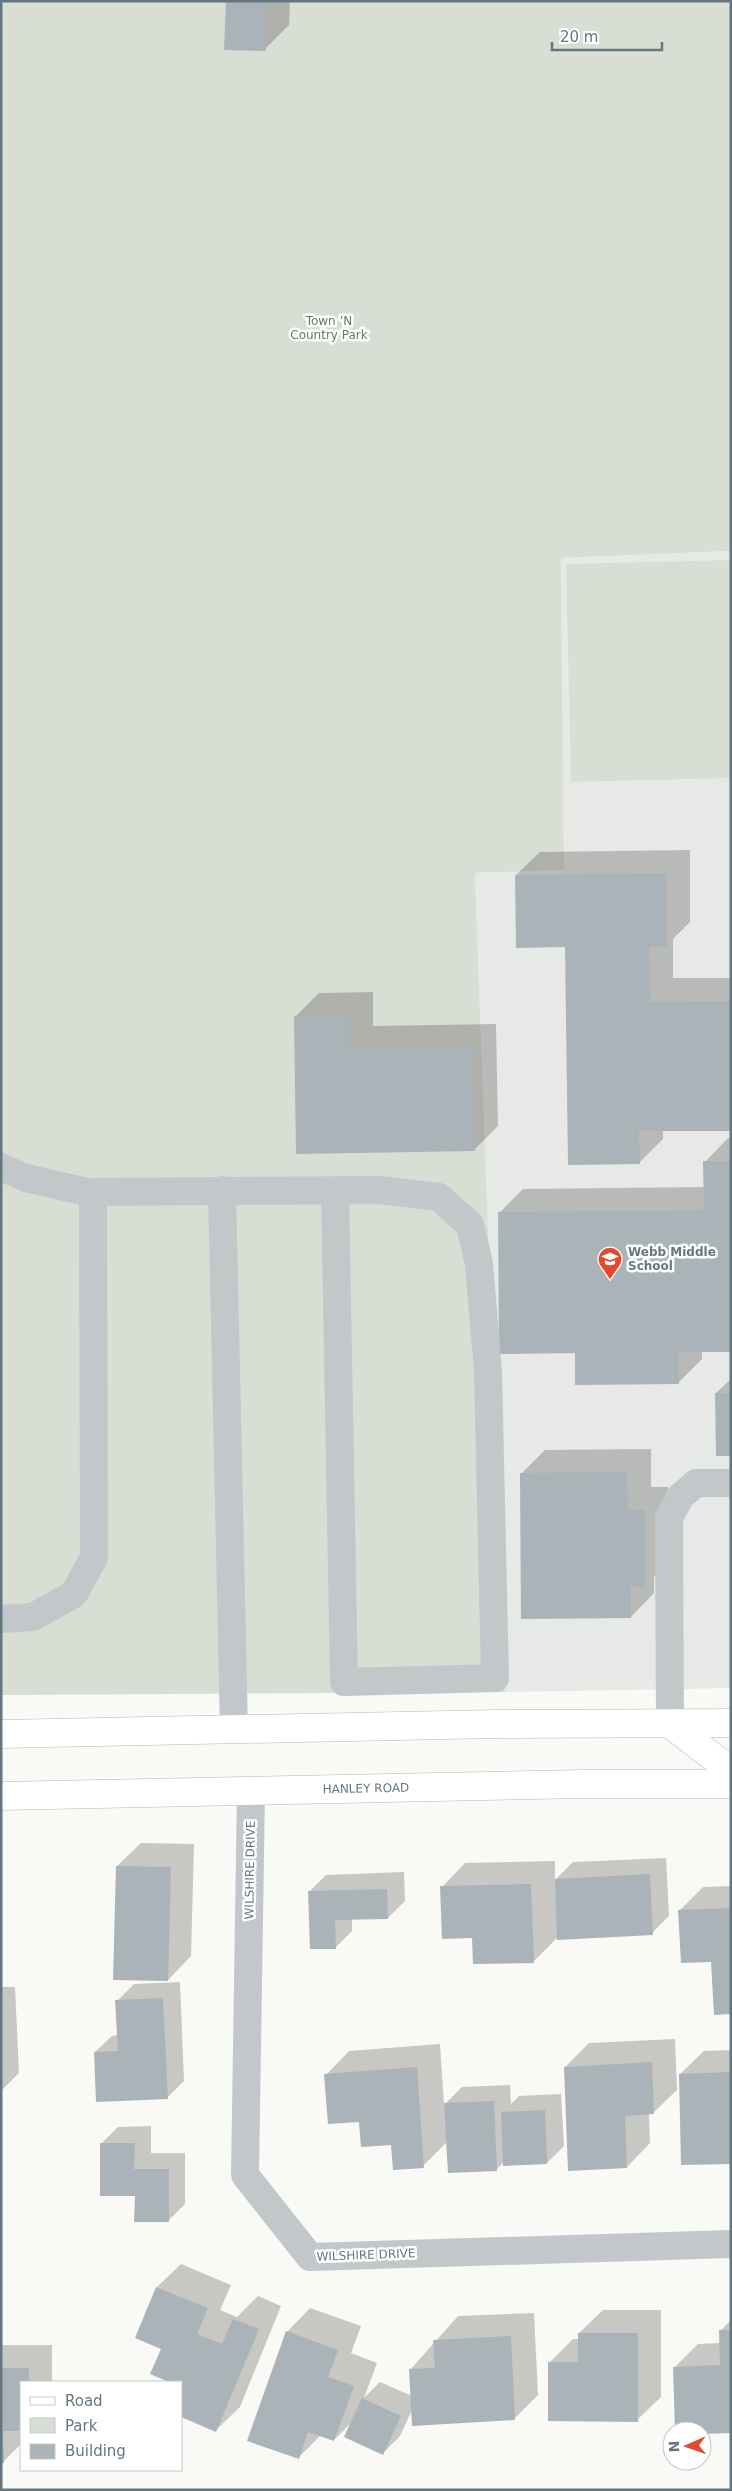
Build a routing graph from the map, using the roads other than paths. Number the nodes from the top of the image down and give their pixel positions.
1 (1, 1167) edge
2 (222, 1190) junction
3 (335, 1191) junction
4 (93, 1192) junction
5 (731, 1483) edge
6 (1, 1619) edge
7 (731, 1723) edge
8 (670, 1724) junction
9 (234, 1730) junction
10 (1, 1734) edge
11 (731, 1771) edge
12 (731, 1784) edge
13 (251, 1790) junction
14 (1, 1796) edge
15 (731, 2244) edge

1 - 4 street
2 - 3 street
2 - 4 street
2 - 9 street
3 - 3 street
4 - 6 street
5 - 8 street
7 - 8 main road
8 - 9 main road
8 - 11 main road
9 - 10 main road
12 - 13 main road, HANLEY ROAD
13 - 14 main road, HANLEY ROAD
13 - 15 street, WILSHIRE DRIVE

